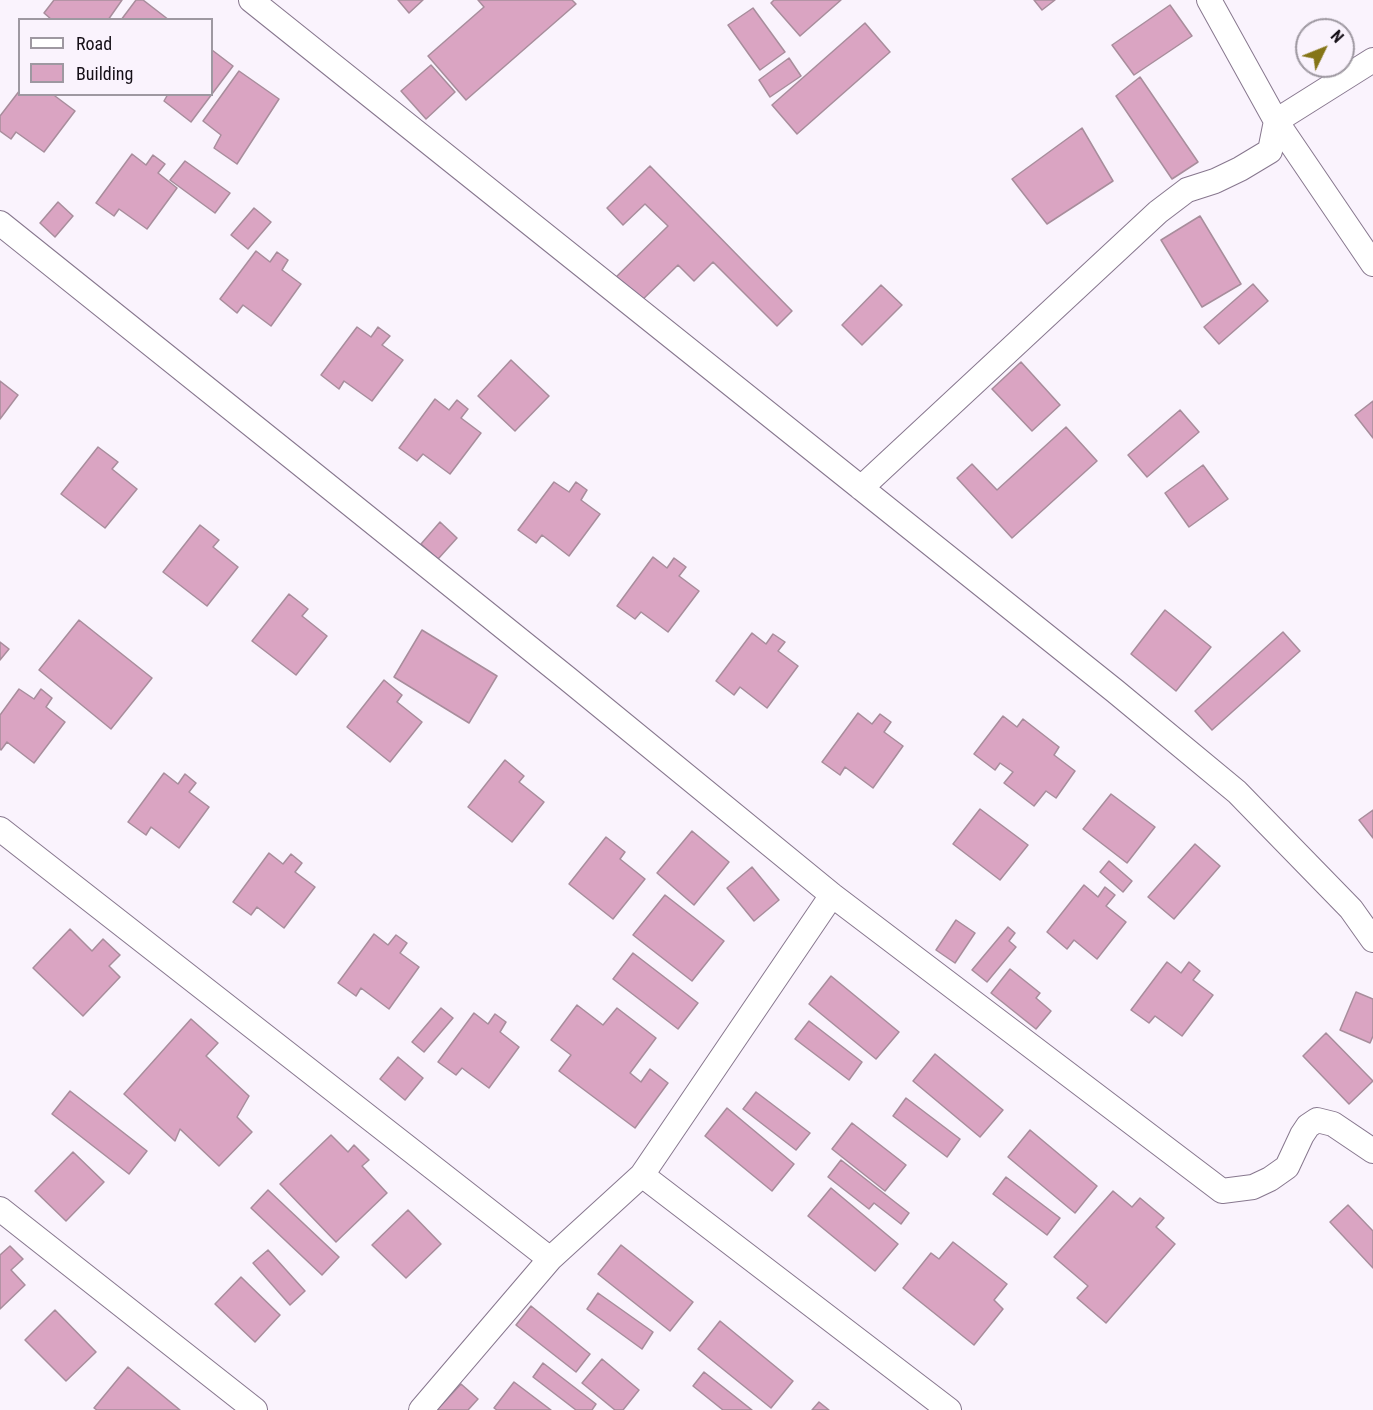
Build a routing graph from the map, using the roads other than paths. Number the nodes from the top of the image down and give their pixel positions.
1 (251, 0) edge
2 (1209, 0) edge
3 (1373, 60) edge
4 (1276, 121) junction
5 (0, 224) edge
6 (1373, 264) edge
7 (861, 488) junction
8 (0, 829) edge
9 (832, 895) junction
10 (1373, 940) edge
11 (1373, 1151) edge
12 (642, 1175) junction
13 (0, 1209) edge
14 (550, 1259) junction
15 (255, 1410) edge
16 (421, 1410) edge
17 (949, 1410) edge

1 - 7 street
2 - 4 street
3 - 4 street
4 - 6 street
4 - 7 street
5 - 9 street
7 - 10 street
8 - 14 street
9 - 11 street
9 - 12 street
12 - 14 street
12 - 17 street
13 - 15 street
14 - 16 street

